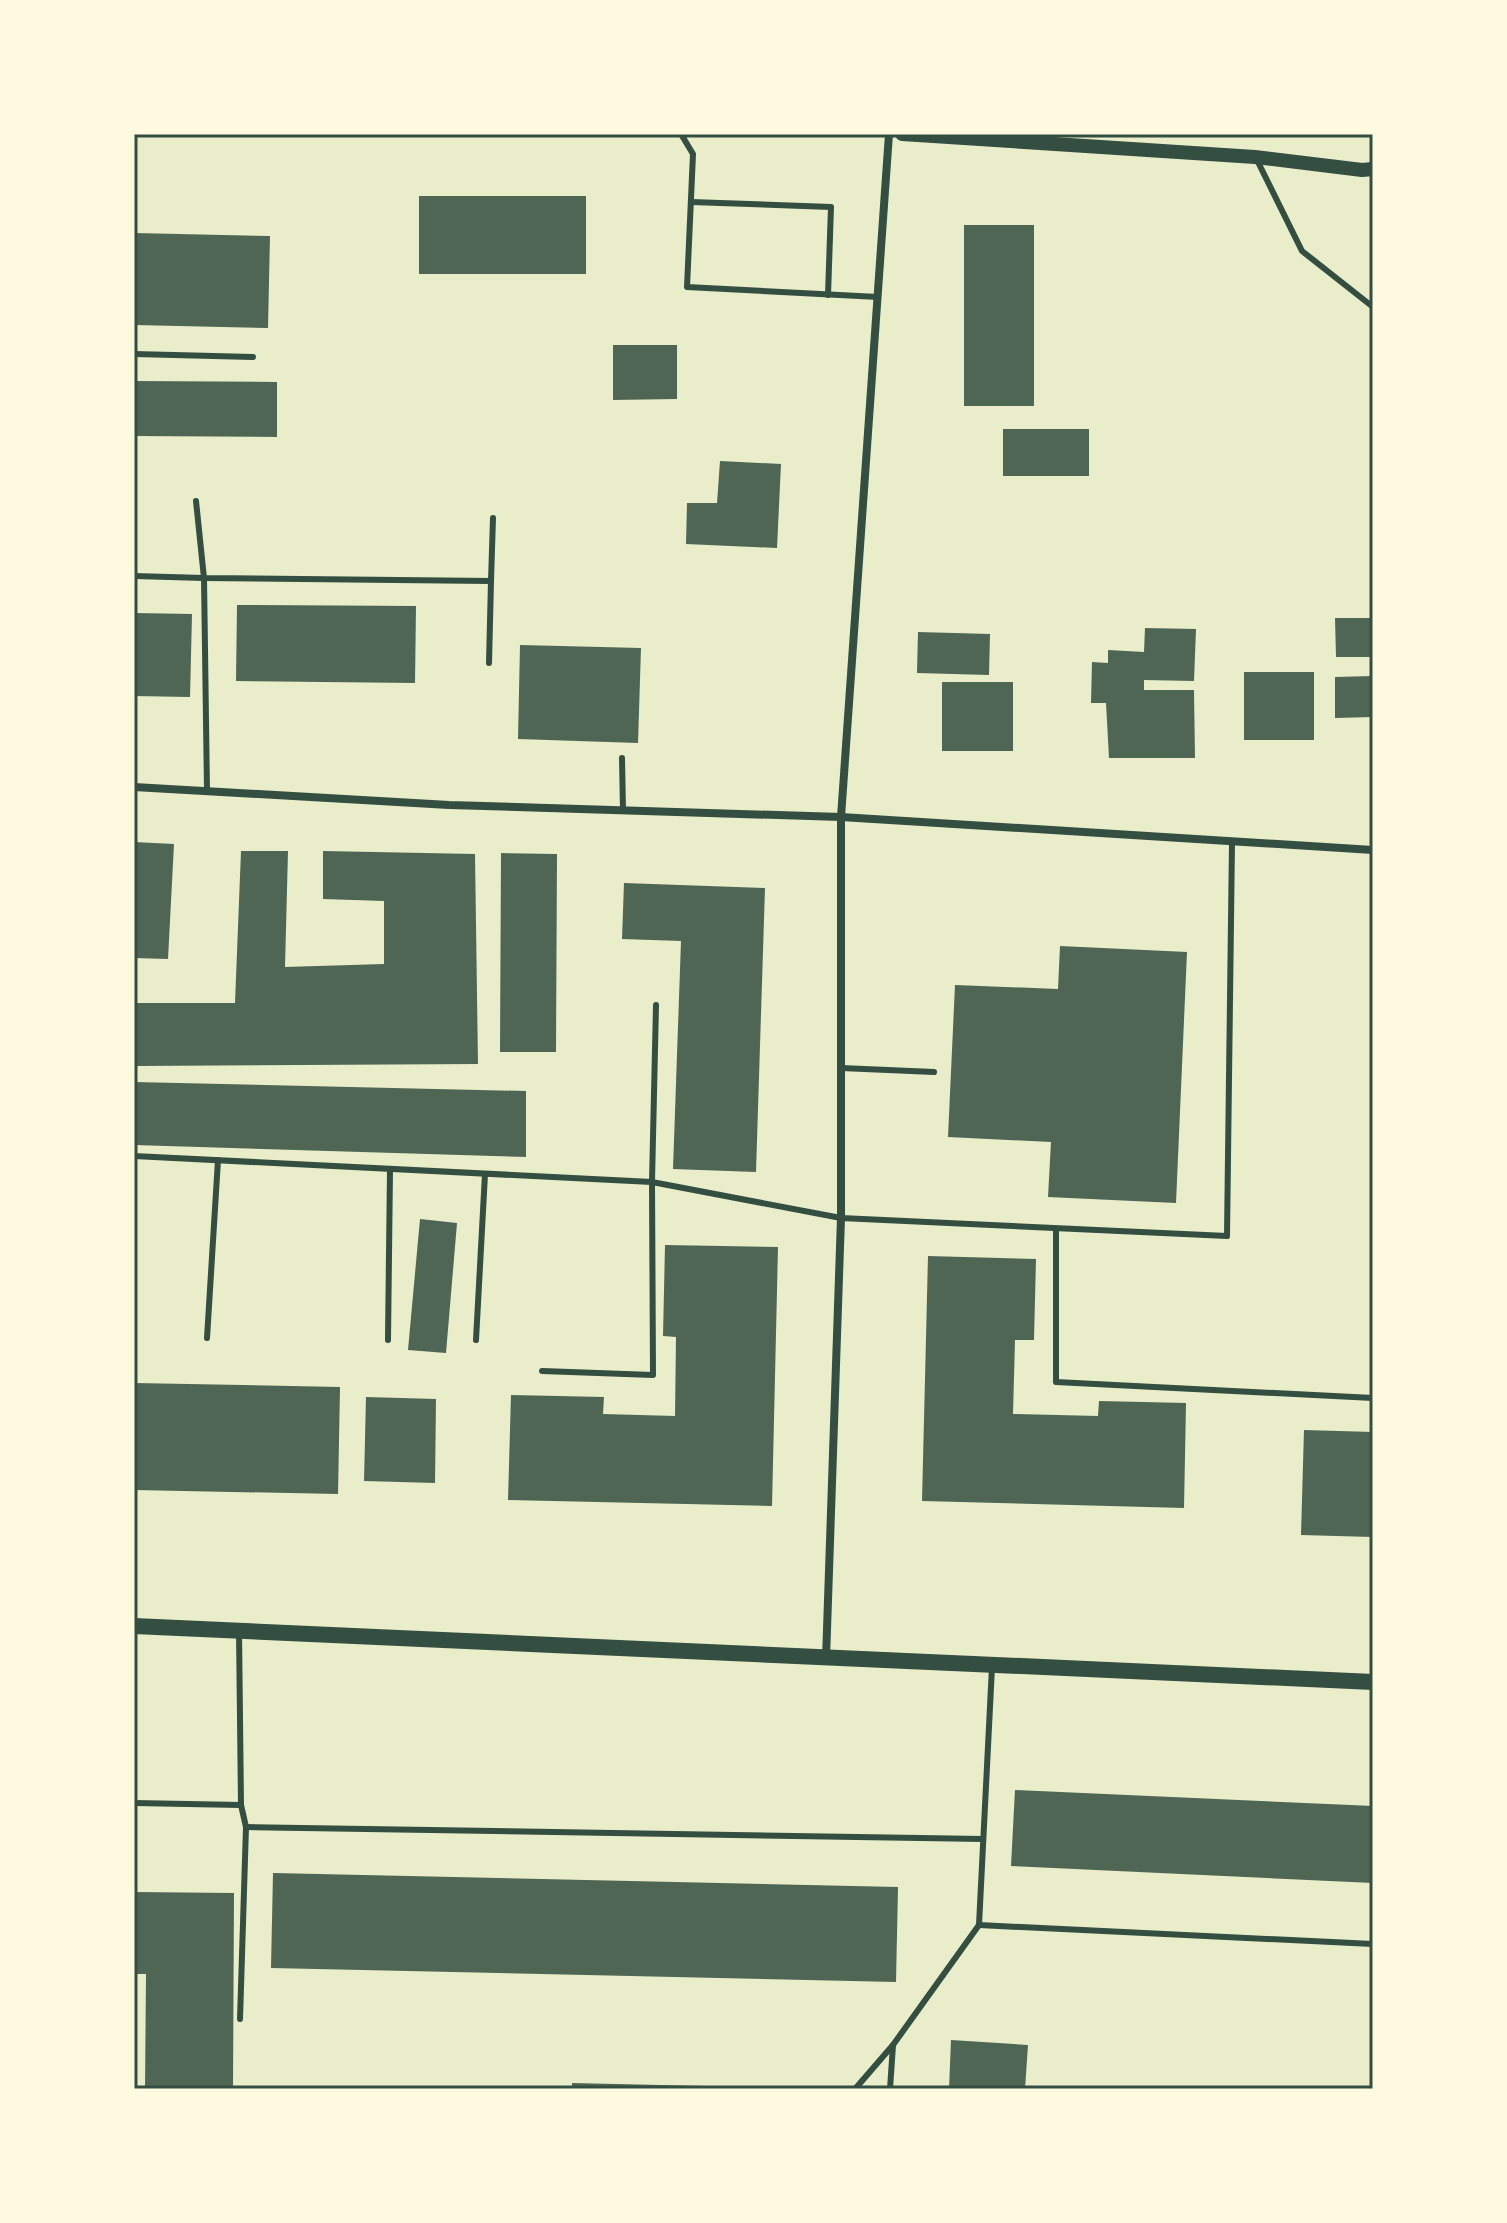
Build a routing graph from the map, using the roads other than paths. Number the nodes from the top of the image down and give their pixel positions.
1 (681, 134) edge
2 (889, 134) edge
3 (902, 134) edge
4 (1255, 157) junction
5 (1373, 169) edge
6 (691, 202) junction
7 (828, 295) junction
8 (879, 297) junction
9 (1373, 307) edge
10 (134, 354) edge
11 (253, 357) dead end
12 (196, 501) dead end
13 (493, 518) dead end
14 (134, 576) edge
15 (204, 578) junction
16 (491, 581) junction
17 (489, 663) dead end
18 (622, 758) dead end
19 (134, 787) edge
20 (207, 791) junction
21 (623, 810) junction
22 (841, 817) junction
23 (1232, 842) junction
24 (1373, 850) edge
25 (656, 1005) dead end
26 (841, 1068) junction
27 (934, 1072) dead end
28 (134, 1156) edge
29 (218, 1160) junction
30 (390, 1169) junction
31 (485, 1174) junction
32 (652, 1182) junction
33 (841, 1218) junction
34 (1056, 1230) junction
35 (207, 1338) dead end
36 (388, 1340) dead end
37 (476, 1340) dead end
38 (542, 1371) dead end
39 (1373, 1398) edge
40 (134, 1626) edge
41 (239, 1631) junction
42 (826, 1659) junction
43 (992, 1667) junction
44 (1373, 1682) edge
45 (134, 1803) edge
46 (241, 1805) junction
47 (246, 1827) junction
48 (983, 1839) junction
49 (979, 1925) junction
50 (1373, 1944) edge
51 (240, 2019) dead end
52 (893, 2045) junction
53 (855, 2089) edge
54 (890, 2089) edge

1 - 6 lane
2 - 8 street
3 - 4 street
4 - 5 street
4 - 9 lane
6 - 7 lane
6 - 7 lane
7 - 8 lane
8 - 22 street
10 - 11 lane
12 - 15 lane
13 - 16 lane
14 - 15 lane
15 - 16 lane
15 - 20 lane
16 - 17 lane
18 - 21 lane
19 - 20 street
20 - 21 street
21 - 22 street
22 - 23 street
22 - 26 street
23 - 24 street
23 - 34 lane
25 - 32 lane
26 - 27 lane
26 - 33 street
28 - 29 lane
29 - 30 lane
29 - 35 lane
30 - 31 lane
30 - 36 lane
31 - 32 lane
31 - 37 lane
32 - 33 lane
32 - 38 lane
33 - 34 lane
33 - 42 street
34 - 39 lane
40 - 41 main road
41 - 42 main road
41 - 46 lane
42 - 43 main road
43 - 44 main road
43 - 48 lane
45 - 46 lane
46 - 47 lane
47 - 48 lane
47 - 51 lane
48 - 49 lane
49 - 50 lane
49 - 52 lane
52 - 53 lane
52 - 54 lane

